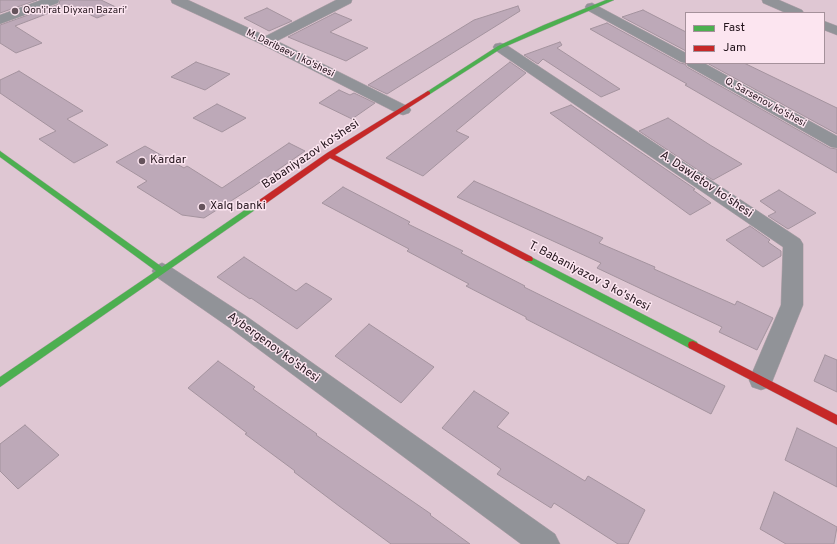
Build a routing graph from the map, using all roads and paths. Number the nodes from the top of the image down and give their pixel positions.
1 (53, 0) edge
2 (177, 0) edge
3 (346, 0) edge
4 (611, 0) edge
5 (768, 0) edge
6 (592, 7) junction
7 (795, 12) edge
8 (0, 20) edge
9 (825, 25) edge
10 (837, 31) edge
11 (266, 41) junction
12 (500, 47) junction
13 (685, 58) edge
14 (695, 64) edge
15 (403, 110) junction
16 (837, 143) edge
17 (0, 153) edge
18 (330, 155) junction
19 (162, 272) junction
20 (761, 380) junction
21 (0, 382) edge
22 (837, 420) edge
23 (545, 544) edge

1 - 8 street
2 - 11 street, M. Daribaev 1 ko'shesi
3 - 11 street
4 - 6 street, Babaniyazov ko‘shesi
5 - 7 street
6 - 12 street, Babaniyazov ko‘shesi
6 - 13 street
9 - 10 street
11 - 15 street, M. Daribaev 1 ko'shesi
12 - 15 street, Babaniyazov ko‘shesi
12 - 20 street, A. Dawletov ko'shesi
14 - 16 street, Q. Sarsenov ko'shesi
15 - 18 street, Babaniyazov ko‘shesi
17 - 19 street, Aybergenov ko'shesi
18 - 19 street, Babaniyazov ko‘shesi
18 - 20 street, T. Babaniyazov 3 ko'shesi
19 - 21 street, Babaniyazov ko‘shesi
19 - 23 street, Aybergenov ko'shesi
20 - 22 street, T. Babaniyazov 3 ko'shesi

